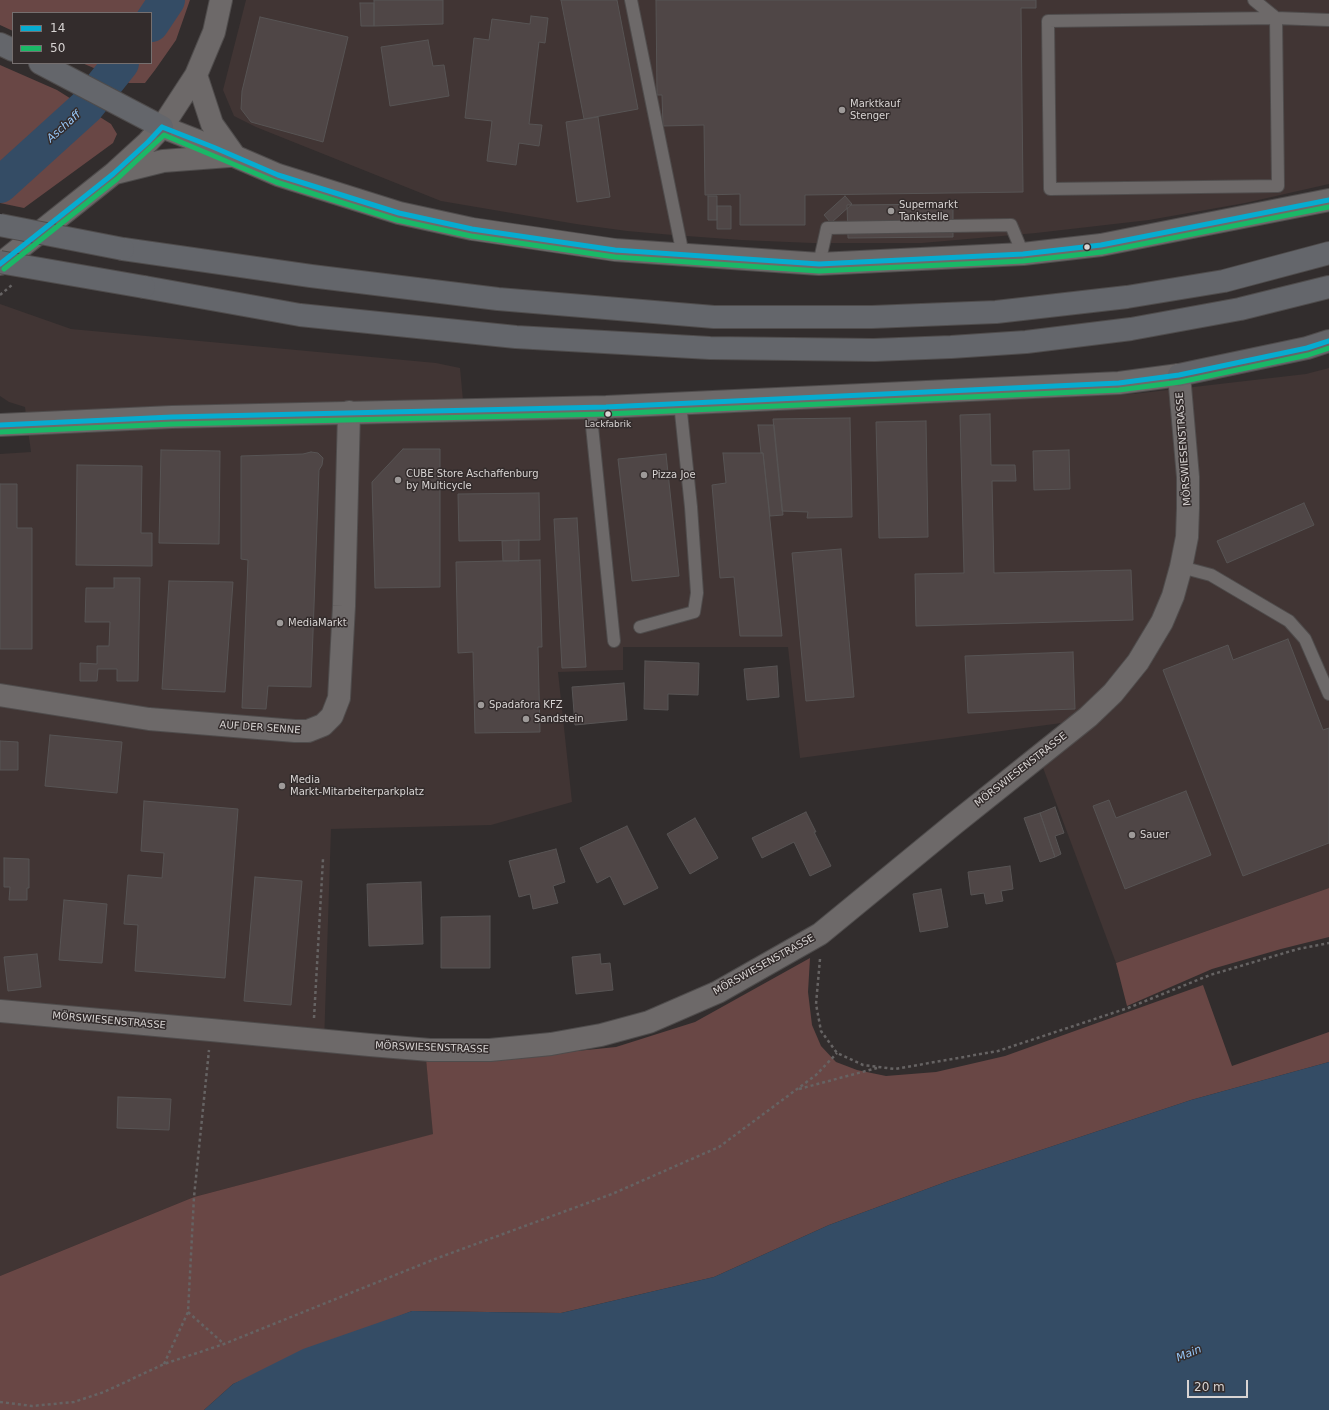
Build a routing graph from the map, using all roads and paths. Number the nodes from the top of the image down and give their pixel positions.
1 (221, 0) edge
2 (630, 0) edge
3 (1254, 0) edge
4 (1276, 18) junction
5 (1329, 20) edge
6 (0, 44) edge
7 (12, 50) edge
8 (46, 66) edge
9 (196, 75) junction
10 (162, 128) junction
11 (234, 156) junction
12 (113, 174) junction
13 (1329, 200) edge
14 (0, 225) edge
15 (1329, 253) edge
16 (1022, 254) junction
17 (683, 255) junction
18 (0, 263) edge
19 (819, 264) junction
20 (1329, 287) edge
21 (1329, 341) edge
22 (1179, 375) junction
23 (680, 403) junction
24 (590, 407) junction
25 (349, 412) junction
26 (2, 423) edge
27 (1181, 566) junction
28 (640, 627) dead end
29 (614, 641) dead end
30 (1329, 694) edge
31 (0, 695) edge
32 (323, 859) dead end
33 (820, 934) junction
34 (1329, 943) edge
35 (0, 1012) edge
36 (211, 1030) junction
37 (312, 1040) junction
38 (837, 1053) junction
39 (878, 1067) junction
40 (796, 1089) junction
41 (188, 1312) junction
42 (224, 1344) junction
43 (164, 1364) junction
44 (0, 1402) edge

1 - 9 street
2 - 17 lane
3 - 4 lane
4 - 4 lane
4 - 5 lane
6 - 7 highway
8 - 10 highway
9 - 10 street
9 - 11 street
10 - 11 street
10 - 12 street
11 - 12 street
11 - 17 street
12 - 18 street
13 - 16 street
14 - 15 highway, bridge
16 - 19 street
16 - 19 lane
17 - 19 street
18 - 20 highway, bridge
21 - 22 main road
22 - 23 street
22 - 27 street, MÖRSWIESENSTRASSE
23 - 24 street
23 - 28 lane
24 - 25 street
24 - 29 lane
25 - 26 street
25 - 31 street, AUF DER SENNE
27 - 30 lane
27 - 33 street, MÖRSWIESENSTRASSE
32 - 37 path
33 - 37 street, MÖRSWIESENSTRASSE
33 - 38 path
34 - 39 path
35 - 36 street, MÖRSWIESENSTRASSE
36 - 37 street, MÖRSWIESENSTRASSE
36 - 41 path
38 - 39 path
38 - 40 path
39 - 40 path
40 - 42 path
41 - 42 path
41 - 43 path
42 - 43 path
43 - 44 path

